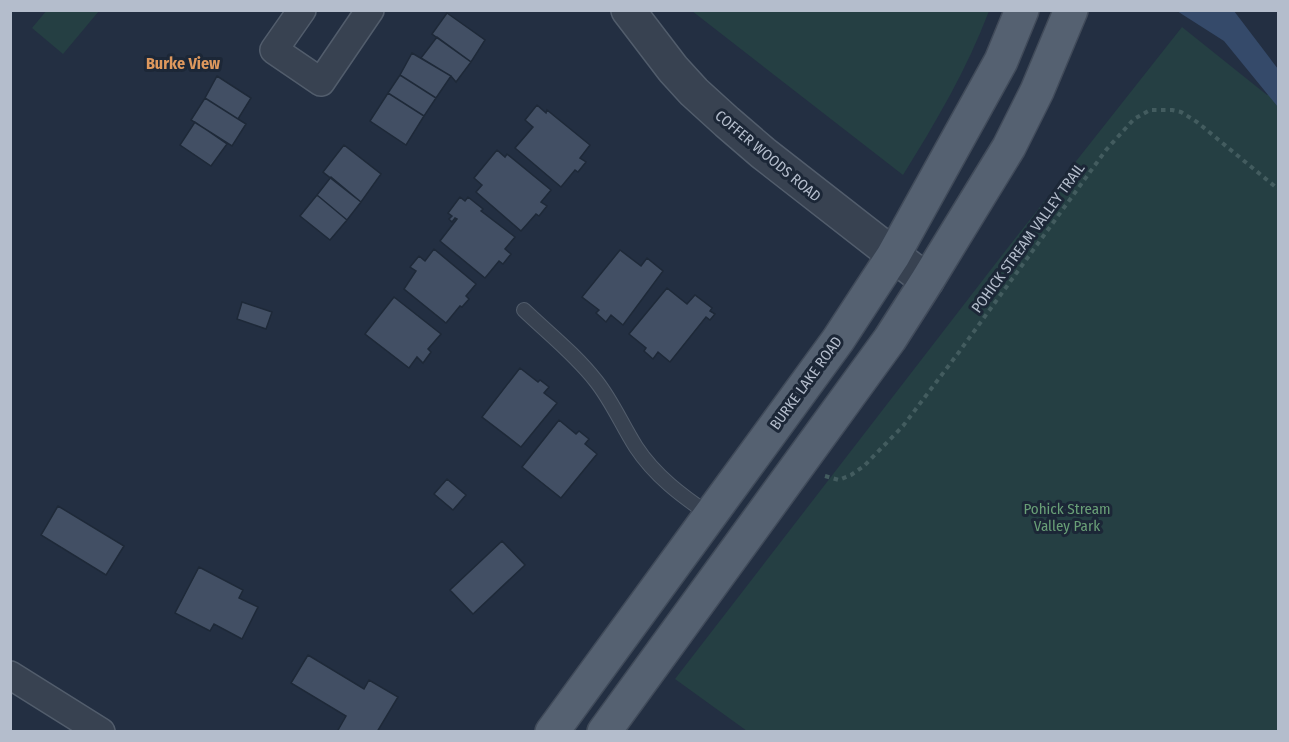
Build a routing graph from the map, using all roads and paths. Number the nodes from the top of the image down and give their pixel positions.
1 (302, 10) edge
2 (370, 10) edge
3 (628, 10) edge
4 (1022, 10) edge
5 (1071, 10) edge
6 (1278, 189) edge
7 (893, 256) junction
8 (927, 281) junction
9 (524, 310) dead end
10 (819, 473) dead end
11 (710, 515) junction
12 (10, 675) edge
13 (101, 732) edge
14 (552, 732) edge
15 (604, 732) edge

1 - 2 street
3 - 7 street, COFFER WOODS ROAD
4 - 7 main road, BURKE LAKE ROAD
5 - 8 main road
6 - 10 path, POHICK STREAM VALLEY TRAIL
7 - 8 street, COFFER WOODS ROAD
7 - 11 main road, BURKE LAKE ROAD
8 - 15 main road
9 - 11 lane
11 - 14 main road, BURKE LAKE ROAD
12 - 13 street

